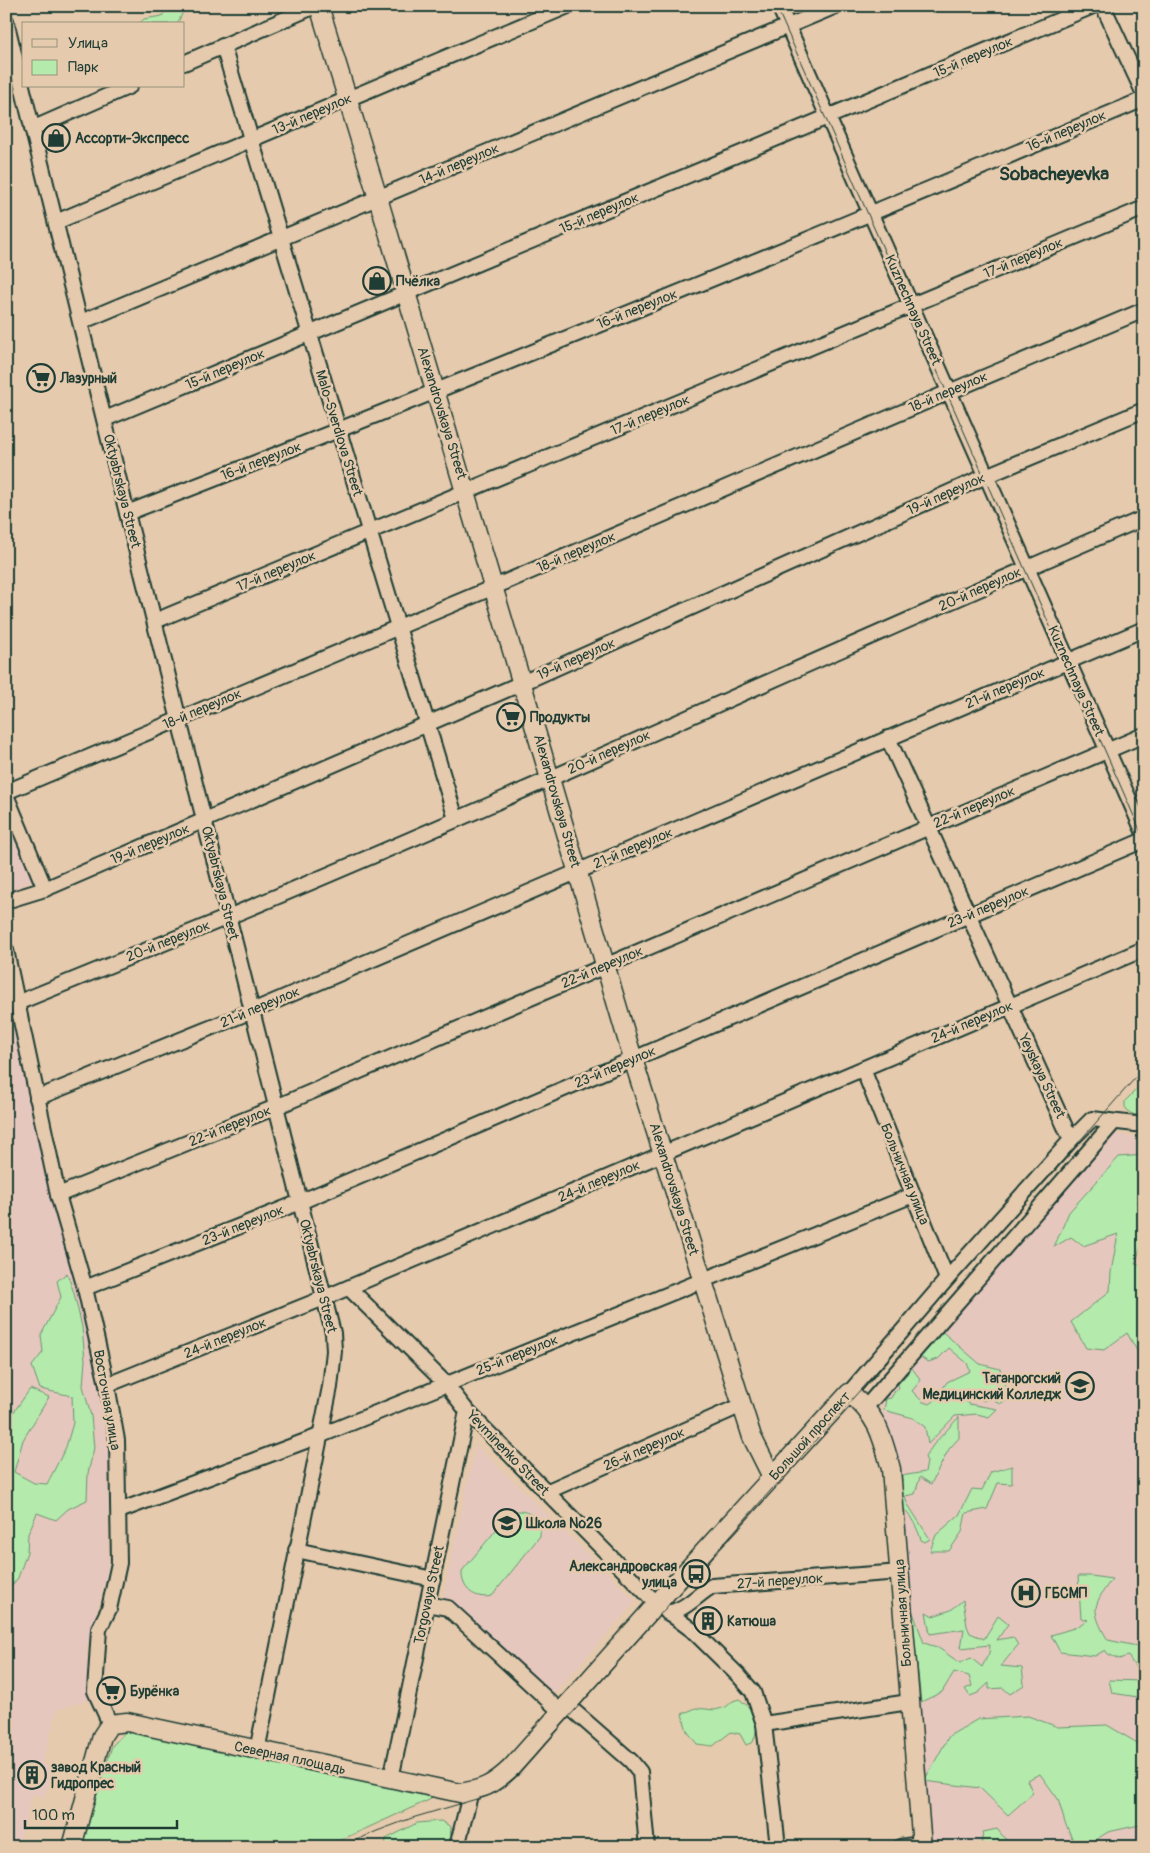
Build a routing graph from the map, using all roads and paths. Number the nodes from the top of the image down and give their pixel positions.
1 (315, 6) edge
2 (319, 6) edge
3 (568, 6) edge
4 (779, 6) edge
5 (836, 6) edge
6 (1093, 6) edge
7 (1103, 6) edge
8 (6, 21) edge
9 (788, 26) junction
10 (222, 46) junction
11 (185, 63) edge
12 (22, 87) edge
13 (22, 88) edge
14 (125, 88) edge
15 (1144, 94) edge
16 (348, 99) junction
17 (1144, 99) edge
18 (828, 117) junction
19 (32, 129) junction
20 (251, 140) junction
21 (378, 198) junction
22 (1144, 208) edge
23 (871, 214) junction
24 (56, 222) junction
25 (281, 238) junction
26 (406, 293) junction
27 (911, 305) junction
28 (1144, 310) edge
29 (81, 322) junction
30 (310, 334) junction
31 (435, 390) junction
32 (949, 392) junction
33 (1144, 410) edge
34 (105, 419) junction
35 (339, 431) junction
36 (986, 476) junction
37 (465, 492) junction
38 (127, 513) junction
39 (1144, 518) edge
40 (369, 532) junction
41 (1027, 568) junction
42 (494, 587) junction
43 (155, 621) junction
44 (398, 627) junction
45 (1144, 629) edge
46 (1068, 661) junction
47 (522, 683) junction
48 (180, 719) junction
49 (428, 724) junction
50 (1144, 735) edge
51 (888, 738) junction
52 (1107, 750) junction
53 (550, 778) junction
54 (6, 793) edge
55 (456, 819) junction
56 (205, 820) junction
57 (928, 827) junction
58 (1144, 833) edge
59 (1144, 840) edge
60 (577, 872) junction
61 (45, 889) junction
62 (6, 901) edge
63 (969, 915) junction
64 (229, 917) junction
65 (1144, 949) edge
66 (6, 950) edge
67 (605, 966) junction
68 (17, 1002) junction
69 (1010, 1006) junction
70 (252, 1011) junction
71 (633, 1059) junction
72 (863, 1068) junction
73 (37, 1098) junction
74 (276, 1107) junction
75 (1114, 1122) junction
76 (1144, 1126) edge
77 (1071, 1140) junction
78 (662, 1154) junction
79 (58, 1195) junction
80 (913, 1195) junction
81 (300, 1202) junction
82 (947, 1279) junction
83 (702, 1280) junction
84 (85, 1288) junction
85 (349, 1288) junction
86 (324, 1298) junction
87 (446, 1384) junction
88 (107, 1385) junction
89 (849, 1393) junction
90 (742, 1405) junction
91 (866, 1407) junction
92 (467, 1411) junction
93 (319, 1436) junction
94 (772, 1477) junction
95 (546, 1492) junction
96 (119, 1511) junction
97 (296, 1550) junction
98 (901, 1572) junction
99 (432, 1579) junction
100 (427, 1604) junction
101 (662, 1609) junction
102 (909, 1702) junction
103 (564, 1709) junction
104 (110, 1724) junction
105 (764, 1724) junction
106 (258, 1750) junction
107 (511, 1768) joint
108 (391, 1779) junction
109 (471, 1791) junction
110 (921, 1846) edge
111 (72, 1847) edge
112 (457, 1847) edge
113 (647, 1847) edge
114 (778, 1847) edge
115 (900, 1847) edge

1 - 10 street
2 - 16 main road, Alexandrovskaya Street
3 - 16 street, 13-й переулок
4 - 9 street, Kuznechnaya Street
5 - 9 street, 14-й переулок
6 - 18 street, 15-й переулок
7 - 15 street
8 - 12 street, Oktyabrskaya Street
9 - 18 street, Kuznechnaya Street
9 - 21 street, 14-й переулок
10 - 11 street
10 - 20 street, Malo-Sverdlova Street
13 - 19 street, Oktyabrskaya Street
14 - 19 street
16 - 20 street, 13-й переулок
16 - 21 main road, Alexandrovskaya Street
17 - 23 street, 16-й переулок
18 - 23 street, Kuznechnaya Street
18 - 26 street, 15-й переулок
19 - 24 street, Oktyabrskaya Street
20 - 24 street, 13-й переулок
20 - 25 street, Malo-Sverdlova Street
21 - 25 street, 14-й переулок
21 - 26 main road, Alexandrovskaya Street
22 - 27 street, 17-й переулок
23 - 27 street, Kuznechnaya Street
23 - 31 street, 16-й переулок
24 - 29 street, Oktyabrskaya Street
25 - 29 street, 14-й переулок
25 - 30 street, Malo-Sverdlova Street
26 - 30 street, 15-й переулок
26 - 31 main road, Alexandrovskaya Street
27 - 32 street, Kuznechnaya Street
27 - 37 street, 17-й переулок
28 - 32 street, 18-й переулок
29 - 34 street, Oktyabrskaya Street
30 - 34 street, 15-й переулок
30 - 35 street, Malo-Sverdlova Street
31 - 35 street, 16-й переулок
31 - 37 main road, Alexandrovskaya Street
32 - 36 street, Kuznechnaya Street
32 - 42 street, 18-й переулок
33 - 36 street, 19-й переулок
34 - 38 street, Oktyabrskaya Street
35 - 38 street, 16-й переулок
35 - 40 street, Malo-Sverdlova Street
36 - 41 street, Kuznechnaya Street
36 - 47 street, 19-й переулок
37 - 40 street, 17-й переулок
37 - 42 main road, Alexandrovskaya Street
38 - 43 street, Oktyabrskaya Street
39 - 41 street, 20-й переулок
40 - 43 street, 17-й переулок
40 - 44 street, Malo-Sverdlova Street
41 - 46 street, Kuznechnaya Street
41 - 53 street, 20-й переулок
42 - 44 street, 18-й переулок
42 - 47 main road, Alexandrovskaya Street
43 - 48 street, Oktyabrskaya Street
44 - 48 street, 18-й переулок
44 - 49 street, Malo-Sverdlova Street
45 - 46 street, 21-й переулок
46 - 51 street, 21-й переулок
46 - 52 street, Kuznechnaya Street
47 - 49 street, 19-й переулок
47 - 53 main road, Alexandrovskaya Street
48 - 54 street, 18-й переулок
48 - 56 street, Oktyabrskaya Street
49 - 55 street, Malo-Sverdlova Street
49 - 56 street, 19-й переулок
50 - 52 street, 22-й переулок
51 - 57 street, Yeyskaya Street
51 - 60 street, 21-й переулок
52 - 57 street, 22-й переулок
52 - 58 street, Kuznechnaya Street
53 - 55 street, 20-й переулок
53 - 60 main road, Alexandrovskaya Street
54 - 61 street
55 - 64 street, 20-й переулок
56 - 61 street, 19-й переулок
56 - 64 street, Oktyabrskaya Street
57 - 63 street, Yeyskaya Street
57 - 67 street, 22-й переулок
59 - 63 street, 23-й переулок
60 - 67 main road, Alexandrovskaya Street
60 - 70 street, 21-й переулок
61 - 62 street, 19-й переулок
63 - 69 street, Yeyskaya Street
63 - 71 street, 23-й переулок
64 - 68 street, 20-й переулок
64 - 70 street, Oktyabrskaya Street
65 - 69 street, 24-й переулок
66 - 68 street, Восточная улица
67 - 71 main road, Alexandrovskaya Street
67 - 74 street, 22-й переулок
68 - 73 street, Восточная улица
69 - 72 street, 24-й переулок
69 - 77 street, Yeyskaya Street
70 - 73 street, 21-й переулок
70 - 74 street, Oktyabrskaya Street
71 - 78 main road, Alexandrovskaya Street
71 - 81 street, 23-й переулок
72 - 78 street, 24-й переулок
72 - 80 street, Больничная улица
73 - 79 street, Восточная улица
74 - 79 street, 22-й переулок
74 - 81 street, Oktyabrskaya Street
75 - 76 street, Большой проспект
75 - 77 street, Большой проспект
75 - 91 street, Большой проспект
77 - 82 street, Большой проспект
78 - 83 main road, Alexandrovskaya Street
78 - 85 street, 24-й переулок
79 - 84 street, Восточная улица
80 - 82 street, Больничная улица
80 - 83 street, 25-й переулок
81 - 84 street, 23-й переулок
81 - 86 street, Oktyabrskaya Street
82 - 89 street, Большой проспект
83 - 87 street, 25-й переулок
83 - 90 main road, Alexandrovskaya Street
84 - 88 street, Восточная улица
85 - 86 street, 24-й переулок
85 - 87 street, Yevminenko Street
86 - 88 street, 24-й переулок
86 - 93 street, Oktyabrskaya Street
87 - 92 street, Yevminenko Street
87 - 93 street, 25-й переулок
88 - 96 street, Восточная улица
89 - 91 main road, Больничная улица
89 - 94 main road, Большой проспект
90 - 94 main road, Alexandrovskaya Street
90 - 95 street, 26-й переулок
91 - 98 main road, Больничная улица
92 - 95 street, Yevminenko Street
92 - 99 street, Torgovaya Street
93 - 96 street, 25-й переулок
93 - 97 street, Oktyabrskaya Street
94 - 101 main road, Большой проспект
95 - 101 street, Yevminenko Street
96 - 104 street, Восточная улица
97 - 99 street
97 - 106 street, Oktyabrskaya Street
98 - 101 street, 27-й переулок
98 - 102 main road, Больничная улица
99 - 100 street, Torgovaya Street
100 - 103 street
100 - 108 street, Torgovaya Street
101 - 103 main road, Большой проспект
101 - 105 street, Yevminenko Street
102 - 105 street
102 - 110 main road, Больничная улица
103 - 107 main road, Большой проспект
103 - 113 street
104 - 106 main road, Северная площадь
104 - 111 main road
105 - 114 street, Yevminenko Street
106 - 108 main road, Северная площадь
107 - 109 main road, Северная площадь
108 - 109 main road, Северная площадь
109 - 112 street
110 - 115 street

